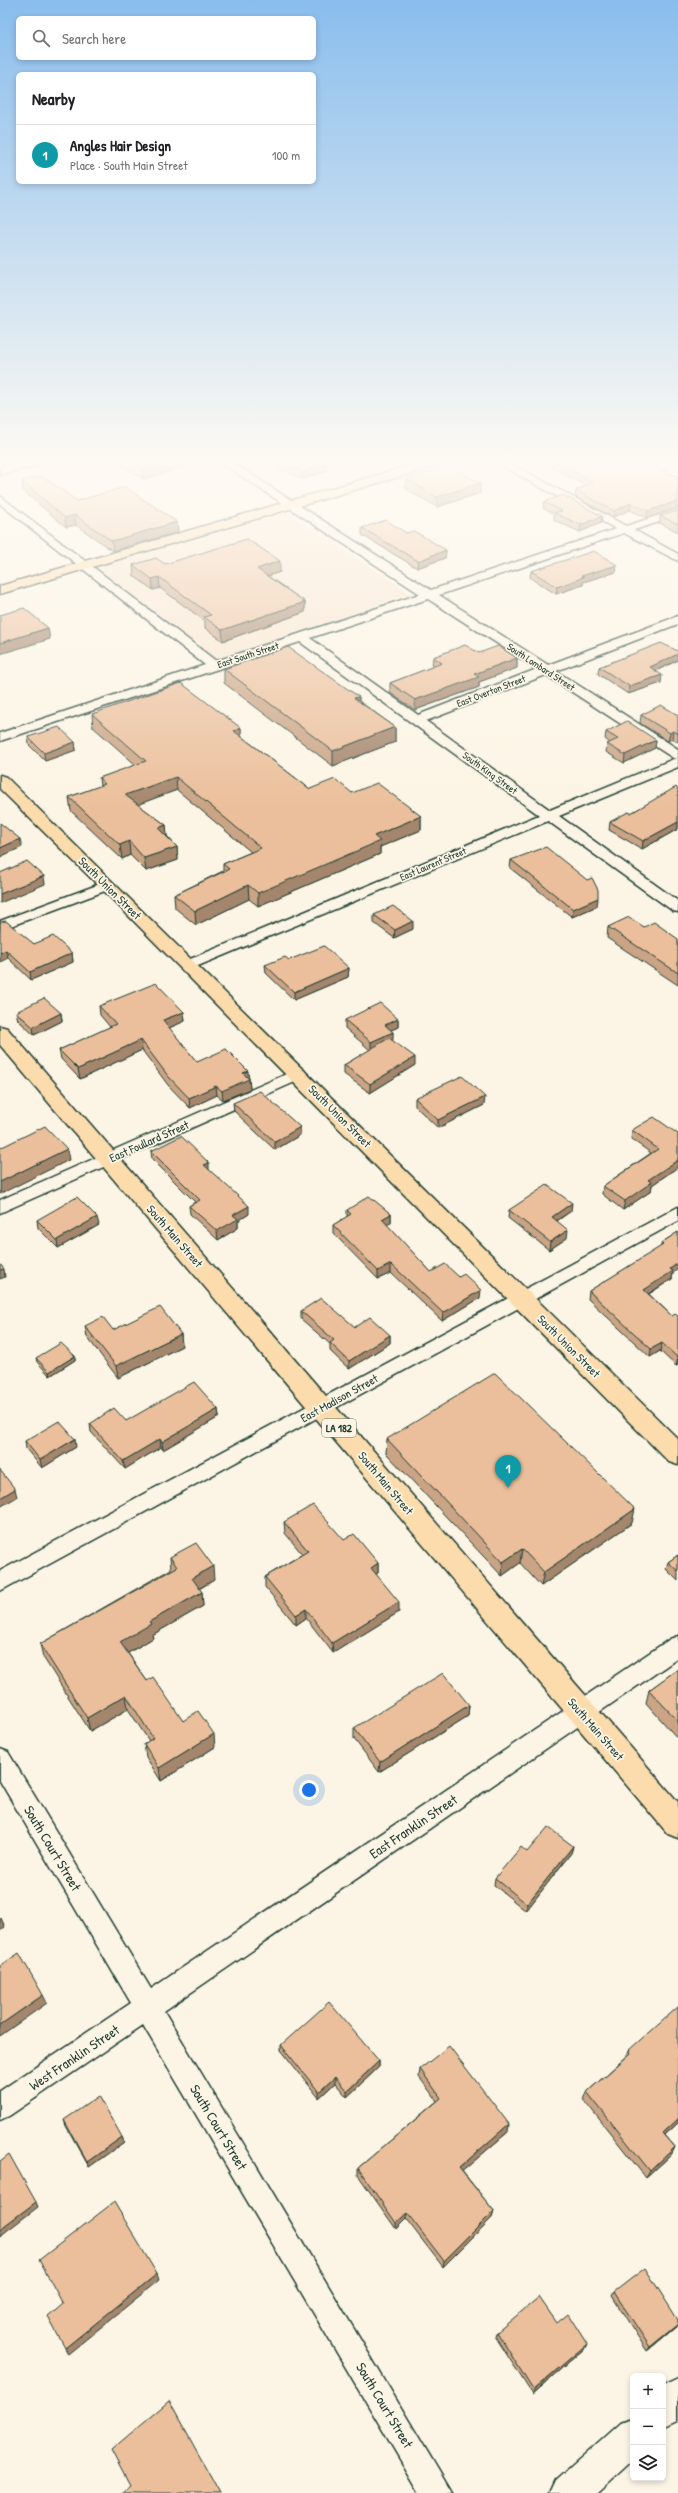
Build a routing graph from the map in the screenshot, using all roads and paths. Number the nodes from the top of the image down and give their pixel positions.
1 (43, 577) edge
2 (100, 577) edge
3 (404, 577) edge
4 (480, 577) edge
5 (0, 590) edge
6 (430, 594) junction
7 (678, 620) edge
8 (301, 637) junction
9 (214, 666) junction
10 (546, 671) junction
11 (416, 720) junction
12 (0, 736) edge
13 (678, 755) edge
14 (678, 762) edge
15 (0, 780) edge
16 (549, 815) junction
17 (108, 885) junction
18 (678, 908) edge
19 (0, 926) edge
20 (188, 965) junction
21 (0, 1032) edge
22 (298, 1074) junction
23 (108, 1159) junction
24 (0, 1207) edge
25 (678, 1213) edge
26 (521, 1299) junction
27 (321, 1407) junction
28 (678, 1455) edge
29 (0, 1582) edge
30 (678, 1646) edge
31 (581, 1712) junction
32 (0, 1760) edge
33 (678, 1824) edge
34 (148, 2007) junction
35 (0, 2107) edge
36 (678, 2396) edge
37 (666, 2406) edge
38 (630, 2439) edge
39 (437, 2493) edge
40 (569, 2493) edge

1 - 5 main road
2 - 9 street
3 - 6 street, South Lombard Street
4 - 6 street, East South Street
6 - 8 street, East South Street
6 - 10 street, South Lombard Street
7 - 10 street, East Overton Street
8 - 9 street, East South Street
8 - 11 street, South King Street
9 - 12 street, East South Street
10 - 11 street, East Overton Street
10 - 13 street, South Lombard Street
11 - 16 street, South King Street
14 - 16 street, East Laurent Street
15 - 17 main road, South Union Street
16 - 18 street, South King Street
16 - 20 street, East Laurent Street
17 - 19 street
17 - 20 main road, South Union Street
20 - 22 main road, South Union Street
21 - 23 main road, South Main Street / LA 182
22 - 23 street, East Foullard Street
22 - 26 main road, South Union Street
23 - 24 street, East Foullard Street
23 - 27 main road, South Main Street / LA 182
25 - 26 street, East Madison Street
26 - 27 street, East Madison Street
26 - 28 main road, South Union Street
27 - 29 street, East Madison Street
27 - 31 main road, South Main Street / LA 182
30 - 31 street, East Franklin Street
31 - 33 main road, South Main Street / LA 182
31 - 34 street, East Franklin Street
32 - 34 street, South Court Street
34 - 35 street, West Franklin Street
34 - 39 street, South Court Street
36 - 37 street
38 - 40 street

